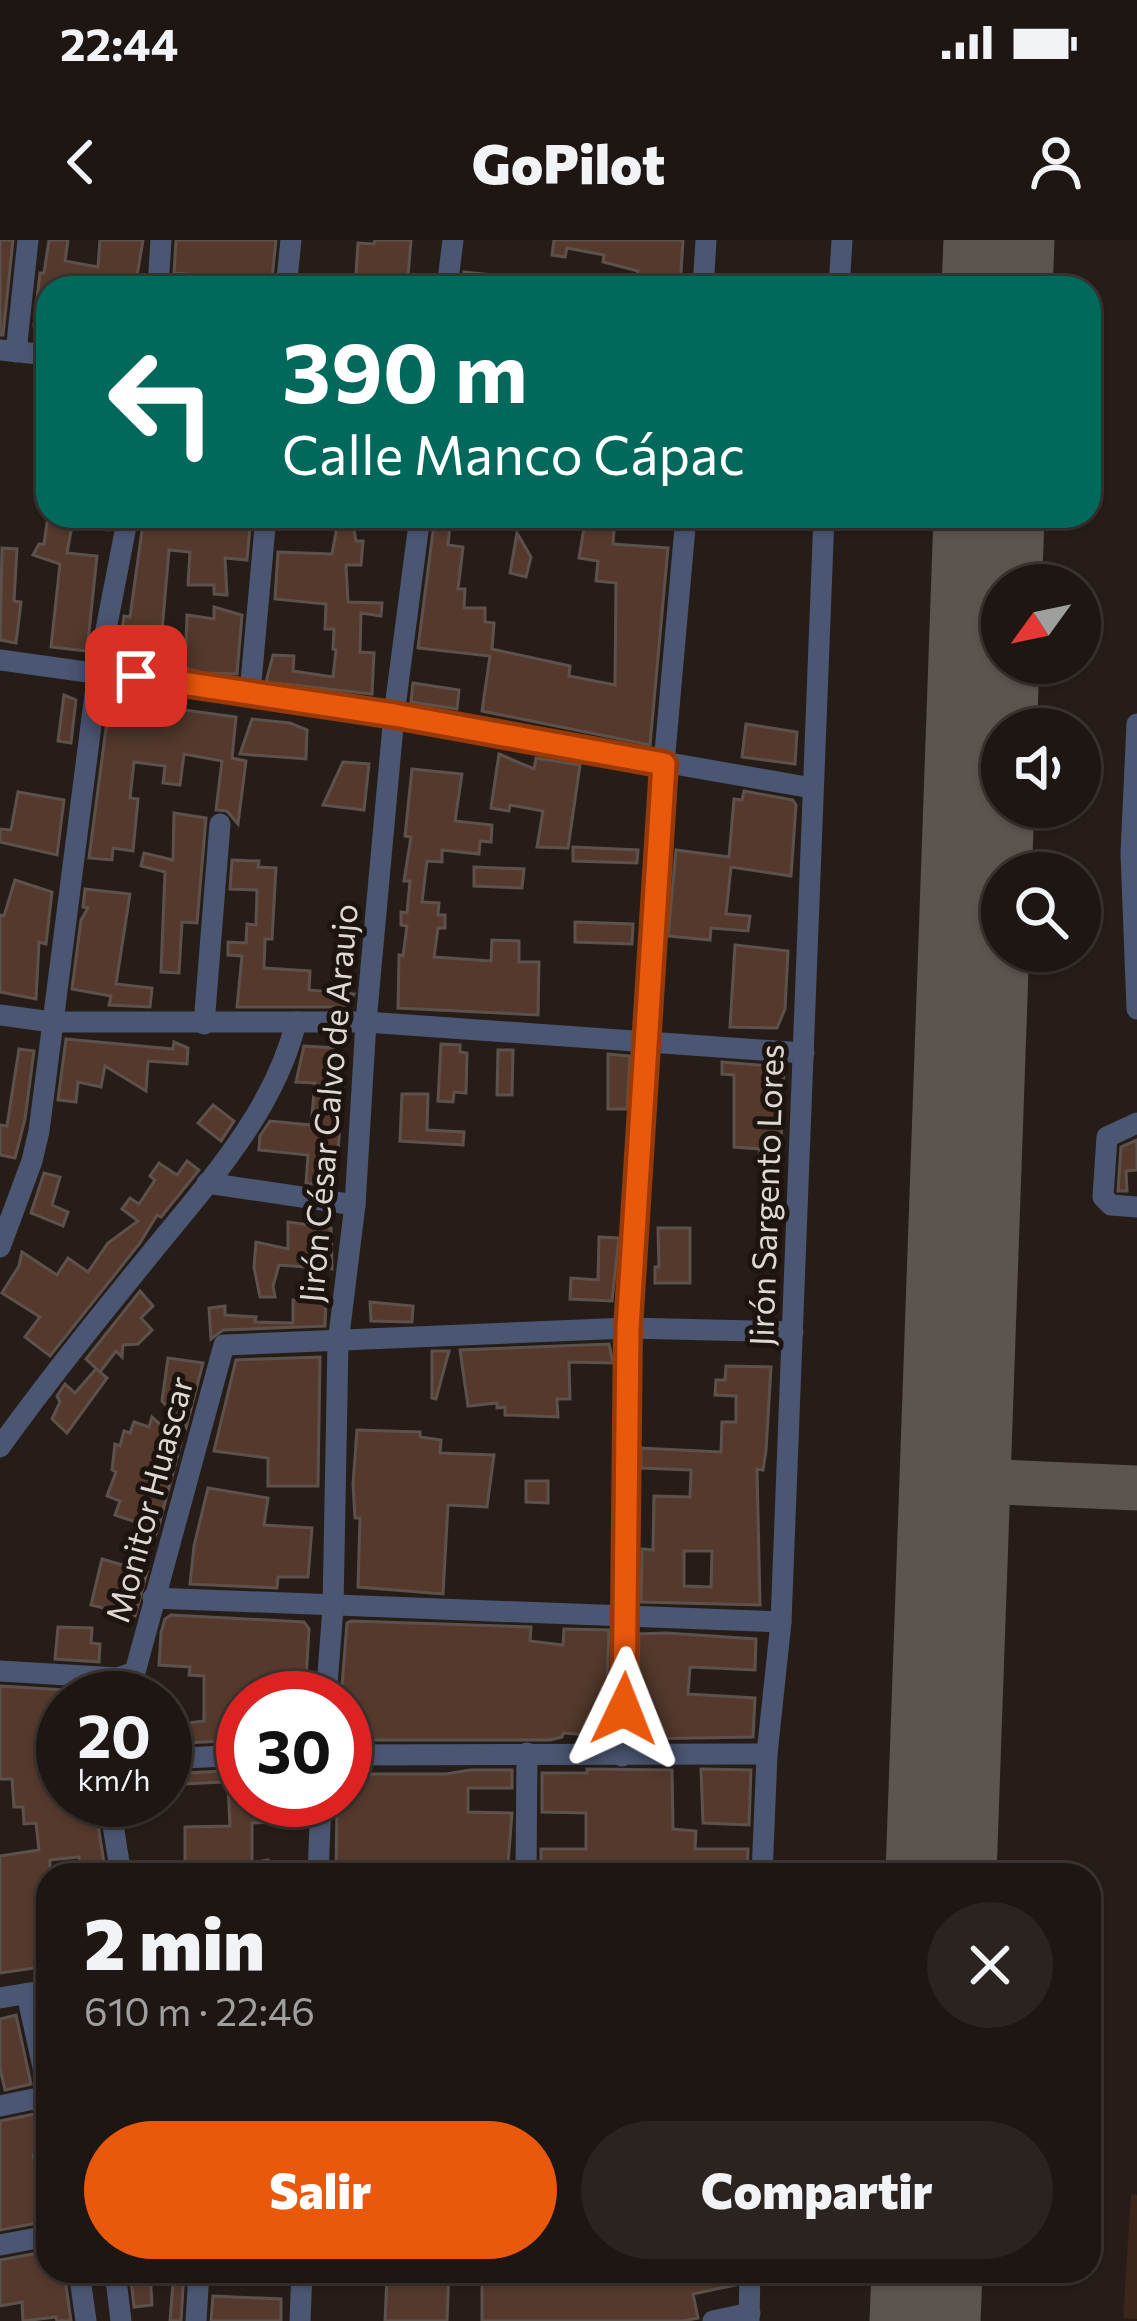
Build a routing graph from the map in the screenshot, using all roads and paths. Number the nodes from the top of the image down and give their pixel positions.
1 (28, 240) edge
2 (161, 240) edge
3 (291, 240) edge
4 (453, 240) edge
5 (706, 240) edge
6 (842, 240) edge
7 (159, 276) edge
8 (287, 276) edge
9 (448, 276) edge
10 (704, 276) edge
11 (839, 276) edge
12 (8, 351) edge
13 (126, 528) edge
14 (265, 528) edge
15 (418, 528) edge
16 (685, 528) edge
17 (823, 528) edge
18 (0, 660) edge
19 (98, 671) junction
20 (250, 693) junction
21 (394, 715) junction
22 (1137, 724) edge
23 (664, 764) junction
24 (812, 788) junction
25 (220, 824) dead end
26 (1134, 854) edge
27 (1137, 1009) edge
28 (0, 1015) edge
29 (52, 1022) junction
30 (296, 1022) junction
31 (366, 1022) junction
32 (204, 1024) junction
33 (645, 1043) junction
34 (804, 1053) junction
35 (1137, 1123) edge
36 (208, 1183) junction
37 (355, 1205) junction
38 (1137, 1207) edge
39 (0, 1247) edge
40 (628, 1328) junction
41 (793, 1332) junction
42 (338, 1343) junction
43 (0, 1447) edge
44 (153, 1598) junction
45 (333, 1608) junction
46 (627, 1617) junction
47 (781, 1622) junction
48 (0, 1671) edge
49 (133, 1671) edge
50 (328, 1671) edge
51 (36, 1677) edge
52 (527, 1753) junction
53 (767, 1754) junction
54 (372, 1755) edge
55 (622, 1756) junction
56 (113, 1827) edge
57 (320, 1827) edge
58 (119, 1863) edge
59 (318, 1863) edge
60 (526, 1863) edge
61 (762, 1863) edge
62 (36, 1992) edge
63 (0, 1998) edge
64 (36, 2096) edge
65 (0, 2106) edge
66 (36, 2238) edge
67 (0, 2245) edge
68 (81, 2283) edge
69 (116, 2283) edge
70 (198, 2283) edge
71 (302, 2283) edge
72 (750, 2283) edge
73 (750, 2317) edge
74 (86, 2321) edge
75 (121, 2321) edge
76 (196, 2321) edge
77 (300, 2321) edge
78 (713, 2321) edge

1 - 12 street
2 - 7 street
3 - 8 street
4 - 9 street
5 - 10 street
6 - 11 street
13 - 19 street
14 - 20 street
15 - 21 street, Jirón César Calvo de Araujo
16 - 23 street
17 - 24 street, Jirón Sargento Lores
18 - 19 street
19 - 20 street
19 - 29 street
20 - 21 street
21 - 23 street
21 - 31 street, Jirón César Calvo de Araujo
22 - 26 street
23 - 24 street
23 - 33 street
24 - 34 street, Jirón Sargento Lores
25 - 32 street
26 - 27 street
28 - 29 street
29 - 32 street
29 - 39 street
30 - 31 street
30 - 32 street
30 - 36 street
31 - 33 street
31 - 37 street, Jirón César Calvo de Araujo
33 - 34 street
33 - 40 street
34 - 41 street, Jirón Sargento Lores
35 - 38 street
36 - 37 street
36 - 43 street
37 - 42 street, Jirón César Calvo de Araujo
40 - 41 street, Monitor Huascar
40 - 42 street, Monitor Huascar
40 - 46 street
41 - 47 street, Jirón Sargento Lores
42 - 44 street, Monitor Huascar
42 - 45 street, Jirón César Calvo de Araujo
44 - 45 street
44 - 49 street, Monitor Huascar
45 - 46 street
45 - 50 street, Jirón César Calvo de Araujo
46 - 47 street
46 - 55 street
47 - 53 street, Jirón Sargento Lores
48 - 51 street
52 - 54 street
52 - 55 street
52 - 60 street
53 - 55 street
53 - 61 street, Jirón Sargento Lores
56 - 58 street
57 - 59 street
62 - 63 street
64 - 65 street
66 - 67 street
68 - 74 street
69 - 75 street
70 - 76 street
71 - 77 street
72 - 73 street
73 - 78 street

